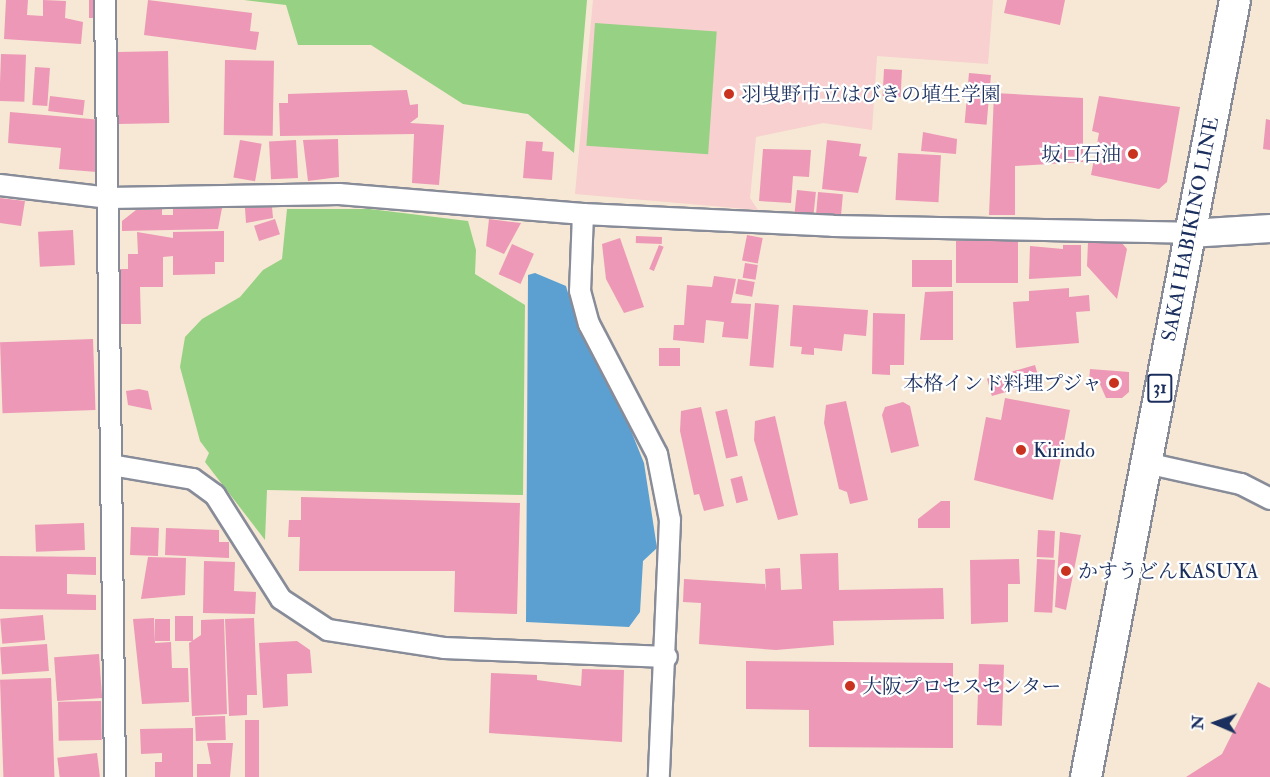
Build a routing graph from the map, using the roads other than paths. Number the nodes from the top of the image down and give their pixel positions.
1 (105, 0) edge
2 (1235, 0) edge
3 (0, 185) edge
4 (109, 198) junction
5 (583, 214) junction
6 (1270, 228) edge
7 (1189, 233) junction
8 (1146, 463) junction
9 (111, 465) junction
10 (1270, 499) edge
11 (667, 657) junction
12 (115, 777) edge
13 (659, 777) edge
14 (1086, 777) edge

1 - 4 street
2 - 7 main road, SAKAI HABIKINO LINE / 31
3 - 4 street
4 - 5 street
4 - 9 street
5 - 7 street
5 - 11 street
6 - 7 street
7 - 8 main road, SAKAI HABIKINO LINE / 31
8 - 10 street
8 - 14 main road, SAKAI HABIKINO LINE / 31
9 - 11 street
9 - 12 street
11 - 13 street

